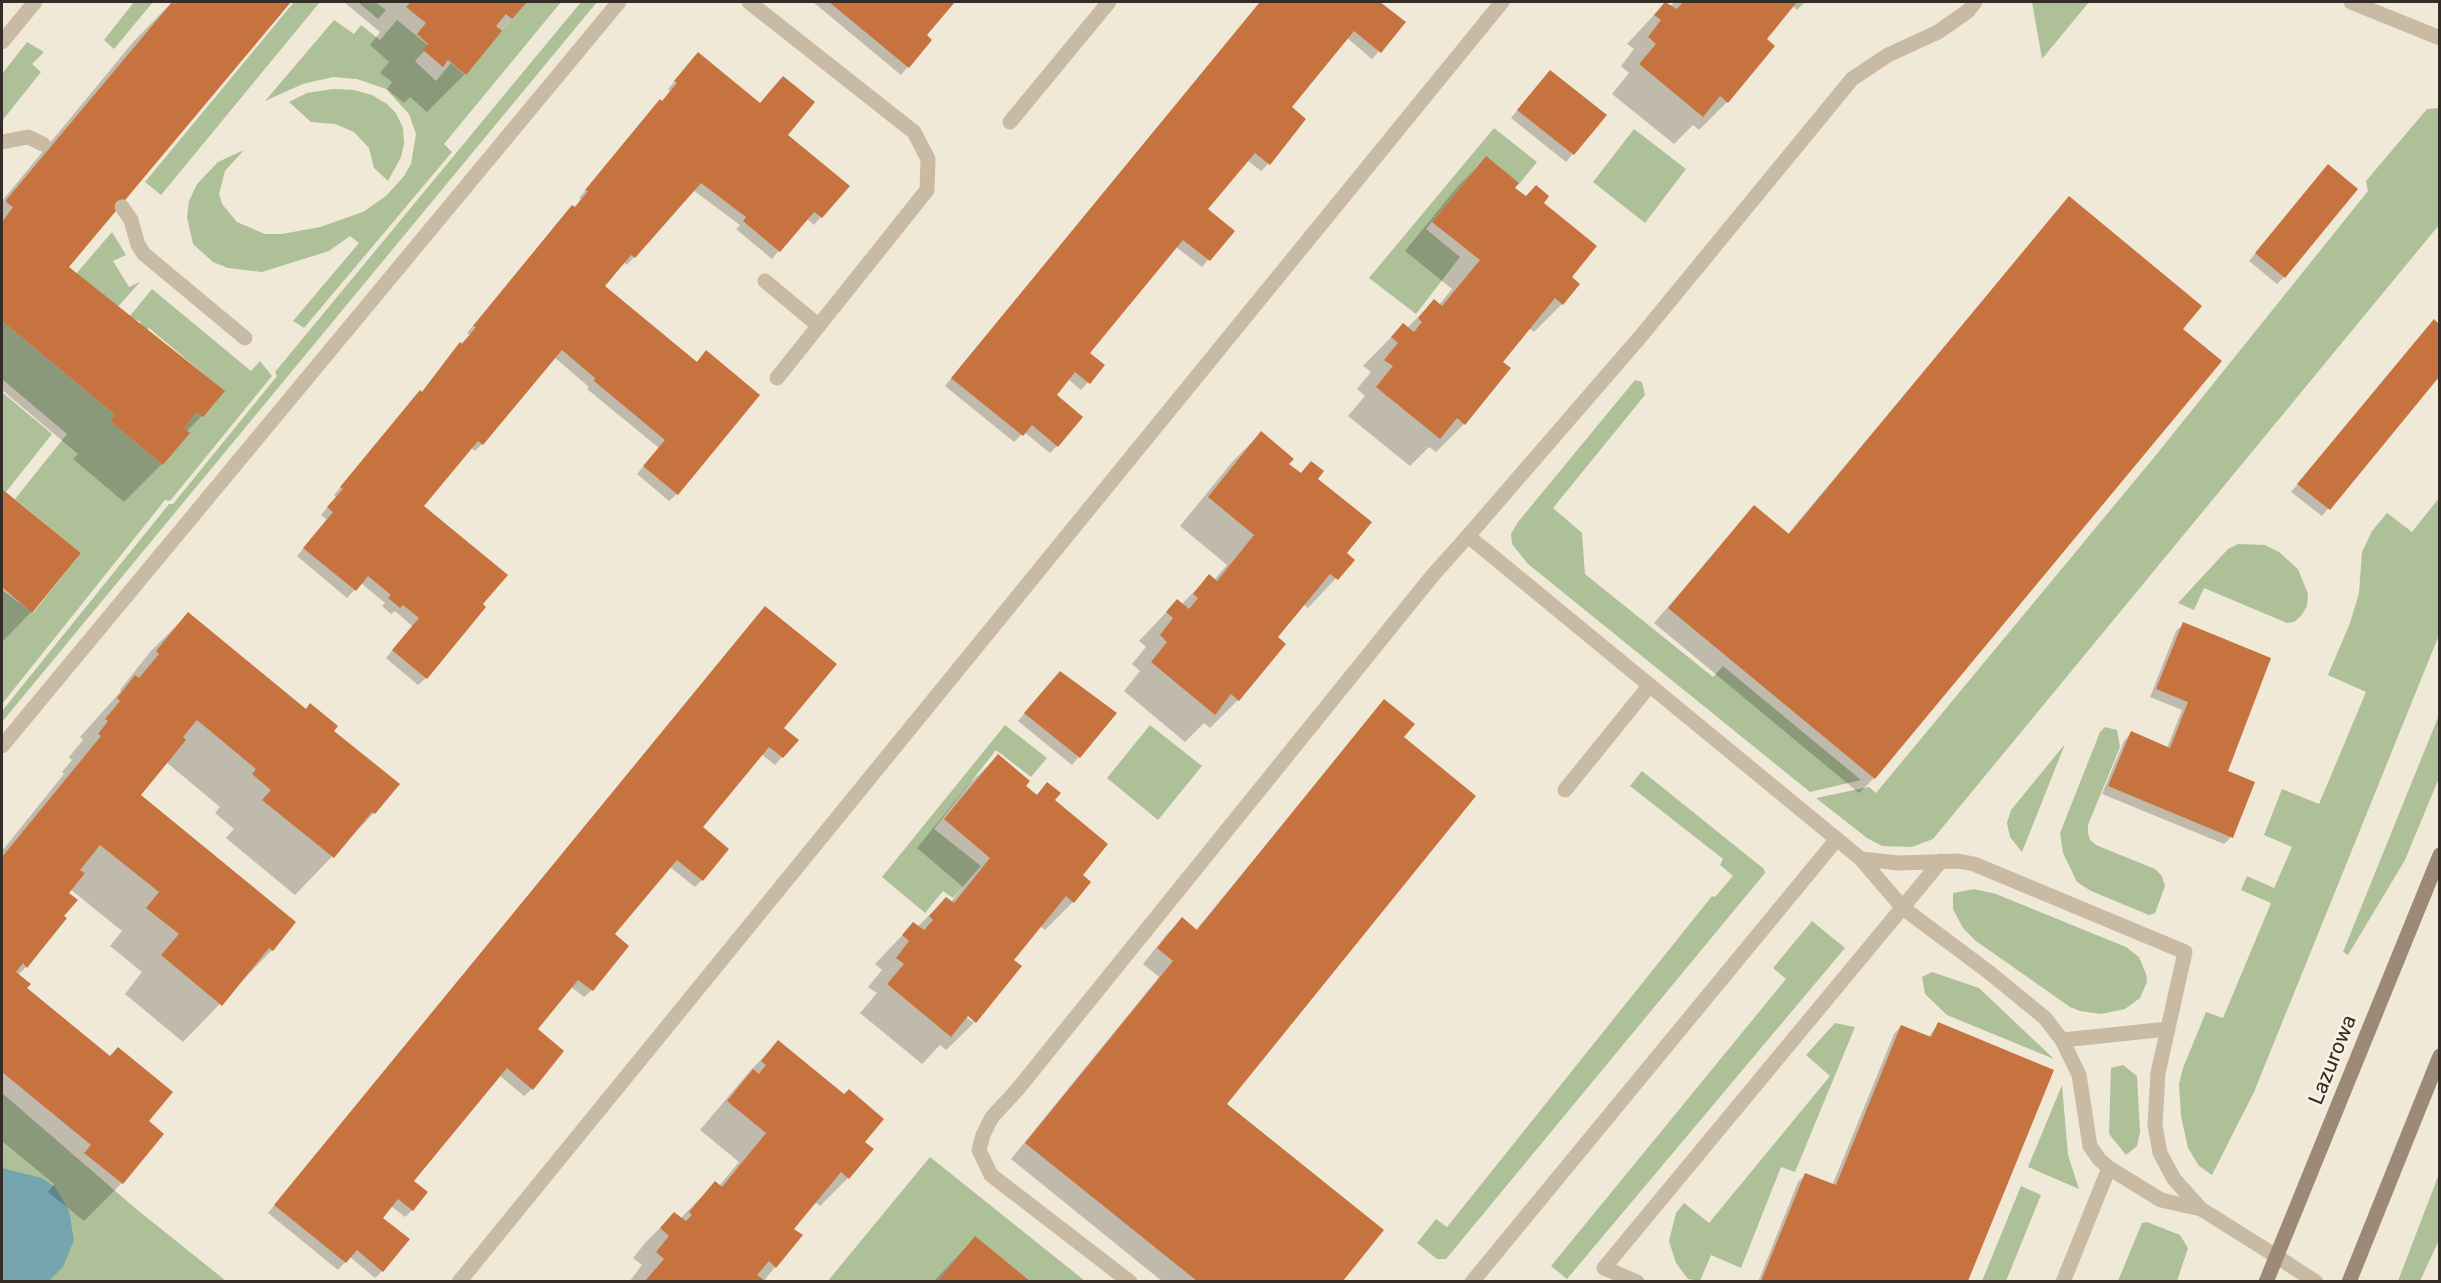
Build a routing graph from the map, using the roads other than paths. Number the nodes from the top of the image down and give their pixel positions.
1 (35, 2) edge
2 (619, 2) edge
3 (749, 2) edge
4 (1108, 2) edge
5 (1502, 2) edge
6 (1975, 2) edge
7 (2350, 2) edge
8 (2439, 38) edge
9 (2, 42) edge
10 (1010, 123) dead end
11 (2, 142) edge
12 (43, 144) dead end
13 (122, 207) dead end
14 (765, 281) dead end
15 (819, 326) junction
16 (245, 338) dead end
17 (777, 378) dead end
18 (1468, 536) junction
19 (1650, 685) junction
20 (2, 746) edge
21 (1565, 790) dead end
22 (1837, 839) junction
23 (2439, 855) edge
24 (1862, 859) junction
25 (1941, 861) junction
26 (1903, 908) junction
27 (2168, 1029) junction
28 (2062, 1040) junction
29 (2439, 1056) edge
30 (2109, 1168) junction
31 (2201, 1209) junction
32 (2276, 1256) junction
33 (459, 1281) edge
34 (1130, 1281) edge
35 (1473, 1281) edge
36 (1637, 1281) edge
37 (2063, 1281) edge
38 (2266, 1281) edge
39 (2316, 1281) edge
40 (2349, 1281) edge

1 - 9 street
2 - 20 street
3 - 15 street
4 - 10 street
5 - 33 street
6 - 18 street
7 - 8 street
11 - 12 street
13 - 16 street
14 - 15 street
15 - 17 street
18 - 19 street
18 - 34 street
19 - 21 street
19 - 22 street
22 - 24 street
22 - 35 street
23 - 32 main road, Lazurowa
24 - 25 street
24 - 26 street
25 - 26 street
25 - 27 street
26 - 28 street
26 - 36 street
27 - 28 street
27 - 31 street
28 - 30 street
29 - 40 main road
30 - 31 street
30 - 37 street
31 - 32 street
32 - 38 main road, Lazurowa
32 - 39 street

